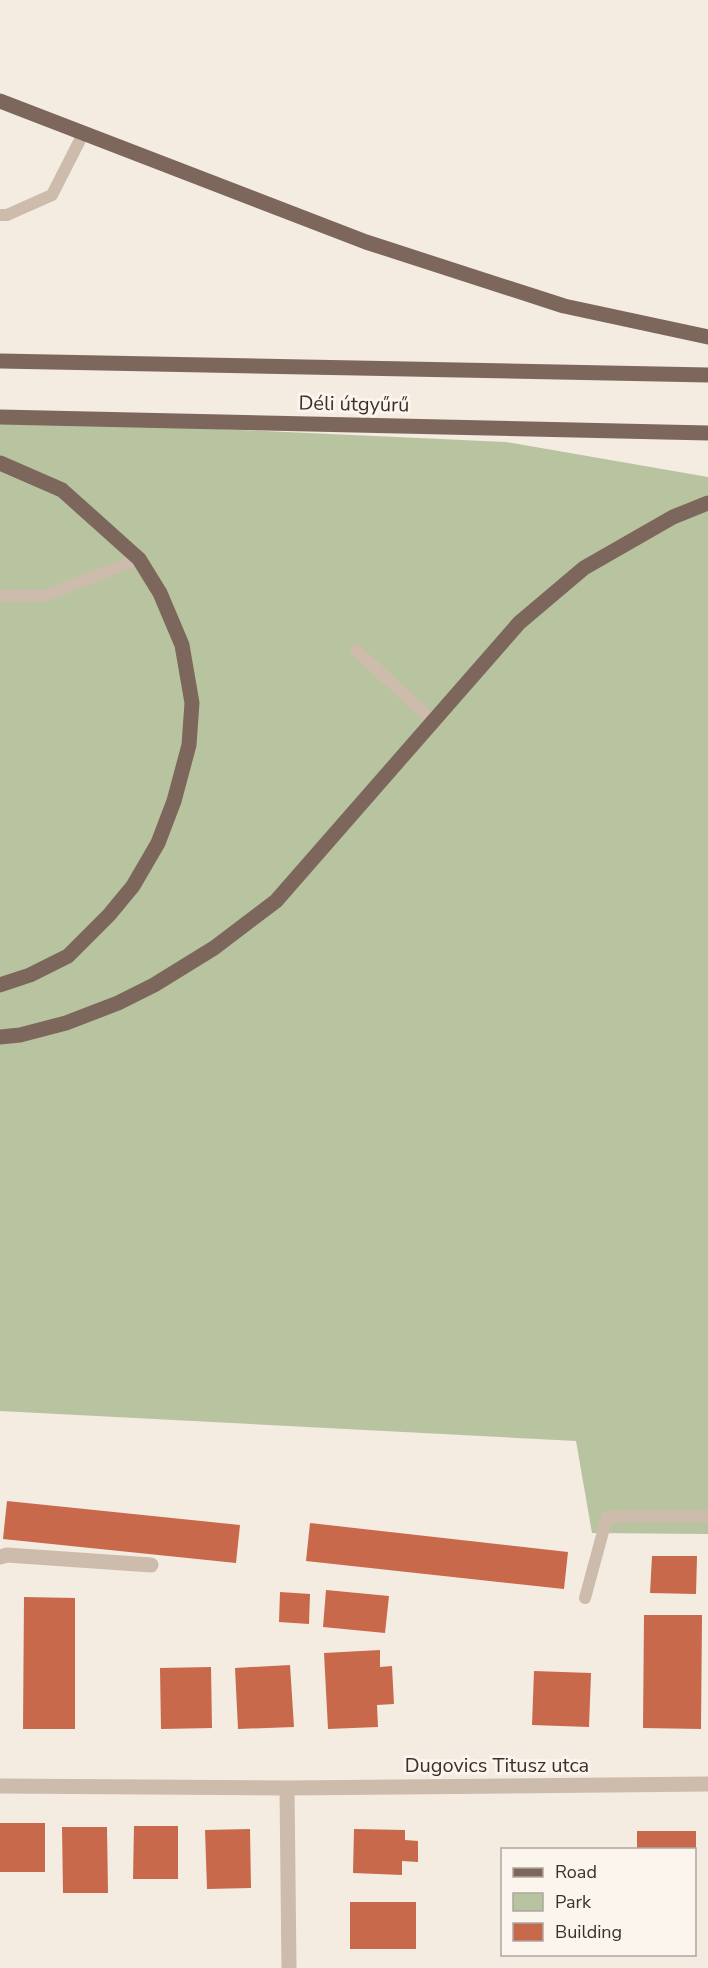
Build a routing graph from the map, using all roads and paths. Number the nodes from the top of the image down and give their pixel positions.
1 (0, 101) edge
2 (83, 134) junction
3 (0, 215) edge
4 (708, 337) edge
5 (0, 361) edge
6 (708, 375) edge
7 (0, 417) edge
8 (708, 433) edge
9 (0, 463) edge
10 (708, 503) edge
11 (139, 559) junction
12 (0, 596) edge
13 (356, 650) dead end
14 (433, 721) junction
15 (30, 975) junction
16 (0, 976) edge
17 (0, 985) edge
18 (0, 1037) edge
19 (708, 1516) edge
20 (0, 1557) edge
21 (151, 1565) dead end
22 (585, 1598) dead end
23 (708, 1784) edge
24 (0, 1786) edge
25 (287, 1788) junction
26 (289, 1968) edge

1 - 2 main road
2 - 3 lane
2 - 4 main road
5 - 6 main road, Déli útgyűrű
7 - 8 main road, Déli útgyűrű
9 - 11 main road
10 - 14 main road
11 - 12 lane
11 - 15 main road
13 - 14 lane
14 - 18 main road
15 - 16 main road
15 - 17 main road
19 - 22 lane
20 - 21 street
23 - 25 street, Dugovics Titusz utca
24 - 25 street, Dugovics Titusz utca
25 - 26 street

